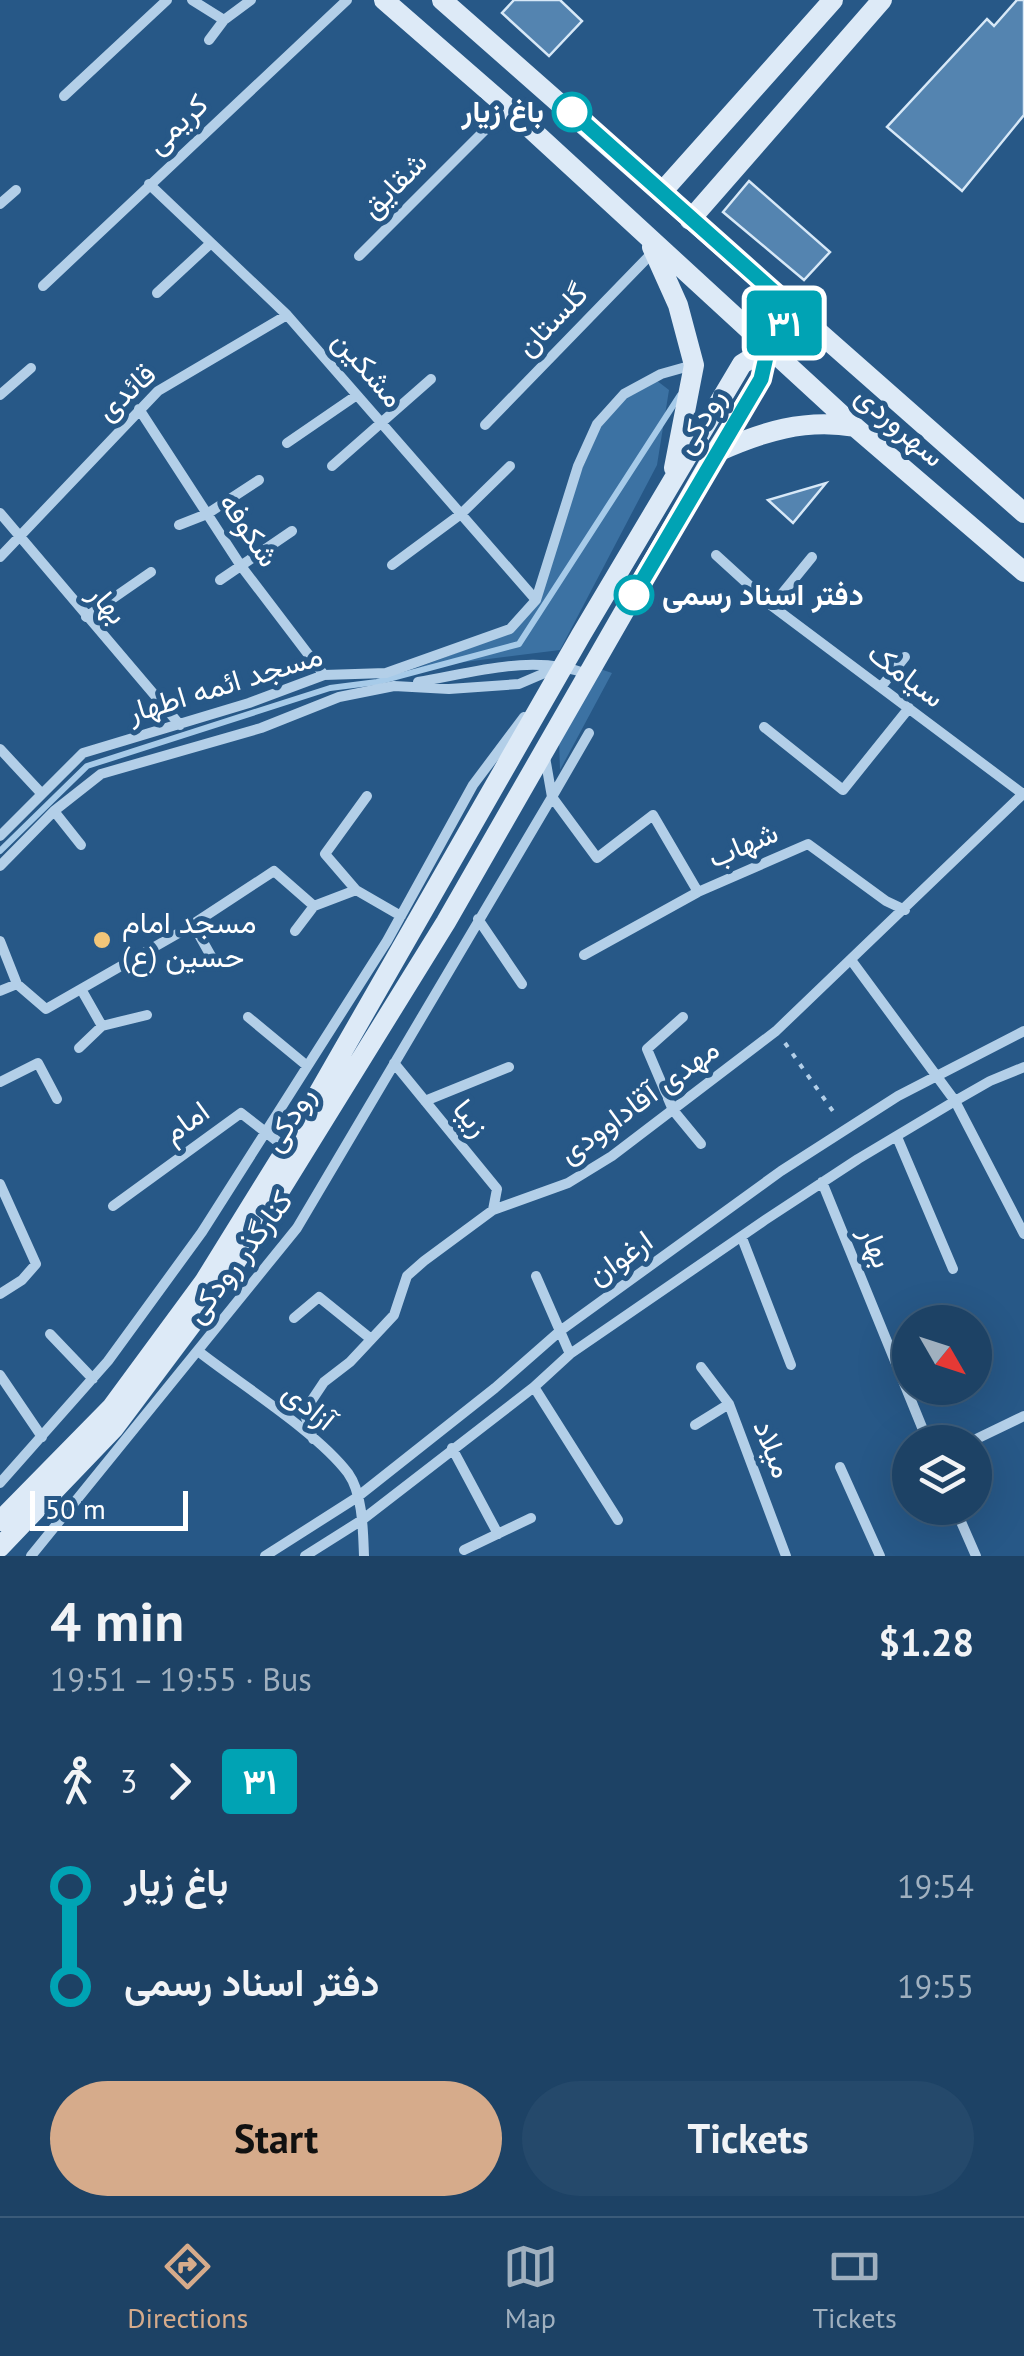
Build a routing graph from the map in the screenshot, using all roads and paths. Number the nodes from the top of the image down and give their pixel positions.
1 (167, 0) edge
2 (192, 0) edge
3 (252, 0) edge
4 (346, 0) edge
5 (384, 0) edge
6 (442, 0) edge
7 (834, 0) edge
8 (882, 0) edge
9 (224, 20) junction
10 (209, 40) dead end
11 (64, 96) dead end
12 (508, 108) junction
13 (149, 184) junction
14 (16, 190) dead end
15 (661, 193) junction
16 (0, 204) edge
17 (690, 220) junction
18 (640, 228) junction
19 (211, 243) junction
20 (654, 250) junction
21 (359, 256) dead end
22 (44, 286) dead end
23 (157, 293) dead end
24 (793, 309) junction
25 (287, 315) junction
26 (768, 348) junction
27 (694, 365) junction
28 (30, 368) dead end
29 (431, 379) dead end
30 (357, 394) junction
31 (0, 395) edge
32 (138, 408) junction
33 (383, 424) junction
34 (485, 425) dead end
35 (855, 427) junction
36 (286, 444) dead end
37 (715, 453) junction
38 (332, 466) dead end
39 (510, 466) dead end
40 (259, 480) dead end
41 (672, 481) junction
42 (0, 513) edge
43 (1024, 513) edge
44 (207, 514) junction
45 (461, 514) junction
46 (180, 525) dead end
47 (292, 532) dead end
48 (22, 536) junction
49 (716, 555) dead end
50 (0, 557) edge
51 (812, 558) dead end
52 (242, 566) junction
53 (392, 566) dead end
54 (151, 572) dead end
55 (1024, 572) edge
56 (220, 580) dead end
57 (536, 600) junction
58 (772, 606) junction
59 (86, 618) junction
60 (905, 657) dead end
61 (564, 665) junction
62 (588, 674) junction
63 (324, 675) junction
64 (390, 679) junction
65 (880, 687) junction
66 (909, 708) junction
67 (180, 725) junction
68 (764, 727) dead end
69 (590, 733) dead end
70 (0, 749) edge
71 (544, 753) junction
72 (41, 793) junction
73 (1024, 794) edge
74 (368, 796) dead end
75 (552, 797) junction
76 (54, 810) junction
77 (0, 836) edge
78 (81, 846) dead end
79 (0, 866) edge
80 (356, 890) junction
81 (698, 892) junction
82 (314, 906) junction
83 (904, 910) junction
84 (400, 916) junction
85 (478, 920) junction
86 (194, 924) junction
87 (295, 931) dead end
88 (0, 942) edge
89 (584, 955) dead end
90 (850, 960) junction
91 (216, 965) dead end
92 (17, 984) junction
93 (522, 984) dead end
94 (80, 989) junction
95 (0, 991) edge
96 (147, 1015) dead end
97 (248, 1018) dead end
98 (682, 1018) dead end
99 (102, 1026) junction
100 (776, 1031) junction
101 (1024, 1031) edge
102 (80, 1048) dead end
103 (394, 1063) junction
104 (306, 1065) junction
105 (509, 1067) dead end
106 (1024, 1067) edge
107 (938, 1076) junction
108 (0, 1082) edge
109 (57, 1100) dead end
110 (425, 1101) junction
111 (956, 1101) junction
112 (673, 1110) junction
113 (846, 1130) junction
114 (264, 1132) junction
115 (898, 1137) junction
116 (701, 1144) dead end
117 (287, 1148) junction
118 (822, 1182) junction
119 (0, 1184) edge
120 (114, 1206) dead end
121 (494, 1210) junction
122 (1024, 1234) edge
123 (742, 1238) junction
124 (953, 1269) dead end
125 (536, 1276) dead end
126 (0, 1294) edge
127 (294, 1318) dead end
128 (560, 1330) junction
129 (50, 1334) dead end
130 (371, 1340) junction
131 (198, 1351) junction
132 (570, 1354) junction
133 (791, 1365) dead end
134 (701, 1367) dead end
135 (0, 1376) edge
136 (93, 1379) junction
137 (534, 1386) junction
138 (495, 1388) junction
139 (729, 1404) junction
140 (507, 1407) junction
141 (1024, 1416) edge
142 (695, 1425) dead end
143 (921, 1425) edge
144 (992, 1431) edge
145 (42, 1437) junction
146 (313, 1439) junction
147 (452, 1448) junction
148 (840, 1467) dead end
149 (0, 1483) edge
150 (356, 1498) junction
151 (531, 1518) dead end
152 (362, 1520) junction
153 (618, 1520) dead end
154 (0, 1522) edge
155 (962, 1525) edge
156 (498, 1534) junction
157 (0, 1547) edge
158 (464, 1550) dead end
159 (31, 1556) edge
160 (265, 1556) edge
161 (305, 1556) edge
162 (364, 1556) edge
163 (786, 1556) edge
164 (880, 1556) edge
165 (976, 1556) edge

1 - 11 street
2 - 9 street
3 - 9 street
4 - 13 street, کریمی
5 - 12 main road, سهروردی
6 - 15 main road, سهروردی
7 - 15 main road
8 - 17 main road
9 - 10 street
12 - 18 main road, سهروردی
12 - 21 street, شقایق
13 - 19 street, مشکین
13 - 22 street, کریمی
14 - 16 street
15 - 17 main road, سهروردی
17 - 24 main road, سهروردی
18 - 20 main road
18 - 26 main road, سهروردی
19 - 23 street
19 - 25 street, مشکین
20 - 27 main road
20 - 34 street, گلستان
24 - 26 main road
24 - 43 main road, سهروردی
25 - 30 street, مشکین
25 - 32 street, قائدی
26 - 35 main road, سهروردی
26 - 37 main road, رودکی
26 - 41 main road, رودکی
27 - 41 main road
27 - 57 street
28 - 31 street
29 - 33 street
30 - 33 street, مشکین
30 - 36 street
32 - 44 street, شکوفه
32 - 48 street, قائدی
33 - 38 street
33 - 45 street, مشکین
35 - 37 main road
35 - 55 main road, سهروردی
37 - 62 main road, رودکی
39 - 45 street
40 - 44 street
41 - 61 main road, رودکی
42 - 48 street, بهار
44 - 46 street
44 - 52 street, شکوفه
45 - 53 street
45 - 57 street, مشکین
47 - 52 street
48 - 50 street, قائدی
48 - 59 street, بهار
49 - 58 street, سیامک
51 - 58 street
52 - 56 street
52 - 63 street, شکوفه
54 - 59 street
57 - 64 street, مسجد ائمه اطهار
58 - 65 street, سیامک
59 - 67 street, بهار
60 - 65 street
61 - 62 street
61 - 64 street, مسجد ائمه اطهار
61 - 64 street, مسجد ائمه اطهار
61 - 84 street
61 - 117 main road, رودکی
62 - 71 main road, رودکی
63 - 64 street, مسجد ائمه اطهار
63 - 67 street, مسجد ائمه اطهار
64 - 76 street, مسجد ائمه اطهار
65 - 66 street, سیامک
66 - 68 street
66 - 73 street, سیامک
67 - 72 street, مسجد ائمه اطهار
69 - 75 street, کنارگذر رودکی
70 - 72 street
71 - 75 street
71 - 157 main road, رودکی
72 - 77 street, مسجد ائمه اطهار
73 - 83 street, مهدی آقاداوودی
74 - 80 street
75 - 81 street, شهاب
75 - 85 street, کنارگذر رودکی
76 - 78 street
76 - 79 street, مسجد ائمه اطهار
80 - 82 street
80 - 84 street
81 - 83 street, شهاب
81 - 89 street
82 - 86 street
82 - 87 street
83 - 90 street, مهدی آقاداوودی
84 - 104 street
85 - 93 street
85 - 103 street, کنارگذر رودکی
86 - 91 street
86 - 94 street
88 - 92 street
90 - 100 street, مهدی آقاداوودی
90 - 107 street
92 - 94 street
92 - 95 street
94 - 99 street
96 - 99 street
97 - 104 street
98 - 112 street
99 - 102 street
100 - 112 street, مهدی آقاداوودی
100 - 113 path
101 - 107 street, ارغوان
103 - 110 street, زیبا
103 - 131 street, کنارگذر رودکی
104 - 114 street
105 - 110 street
106 - 111 street, ارغوان
107 - 111 street
107 - 113 street, ارغوان
108 - 109 street
110 - 121 street, زیبا
111 - 115 street, ارغوان
111 - 122 street
112 - 116 street
112 - 121 street, مهدی آقاداوودی
113 - 128 street, ارغوان
114 - 117 street, امام
114 - 120 street, امام
114 - 136 street
115 - 118 street, ارغوان
115 - 124 street
117 - 154 main road, رودکی
118 - 123 street, ارغوان
118 - 143 street, بهار
119 - 126 street
121 - 130 street, مهدی آقاداوودی
123 - 132 street, ارغوان
123 - 133 street
125 - 128 street
127 - 130 street
128 - 132 street
128 - 138 street, ارغوان
129 - 136 street
130 - 146 street, مهدی آقاداوودی
131 - 146 street, آزادی
131 - 159 street, کنارگذر رودکی
132 - 137 street, ارغوان
134 - 139 street, میلاد
135 - 145 street
136 - 145 street
137 - 140 street, ارغوان
137 - 153 street
138 - 140 street
138 - 150 street, ارغوان
139 - 142 street
139 - 163 street, میلاد
140 - 147 street, ارغوان
141 - 144 street
145 - 149 street
146 - 150 street, آزادی
147 - 152 street, ارغوان
147 - 156 street
148 - 164 street
150 - 152 street, آزادی
150 - 160 street, ارغوان
151 - 156 street
152 - 161 street, ارغوان
152 - 162 street, آزادی
155 - 165 street
156 - 158 street

